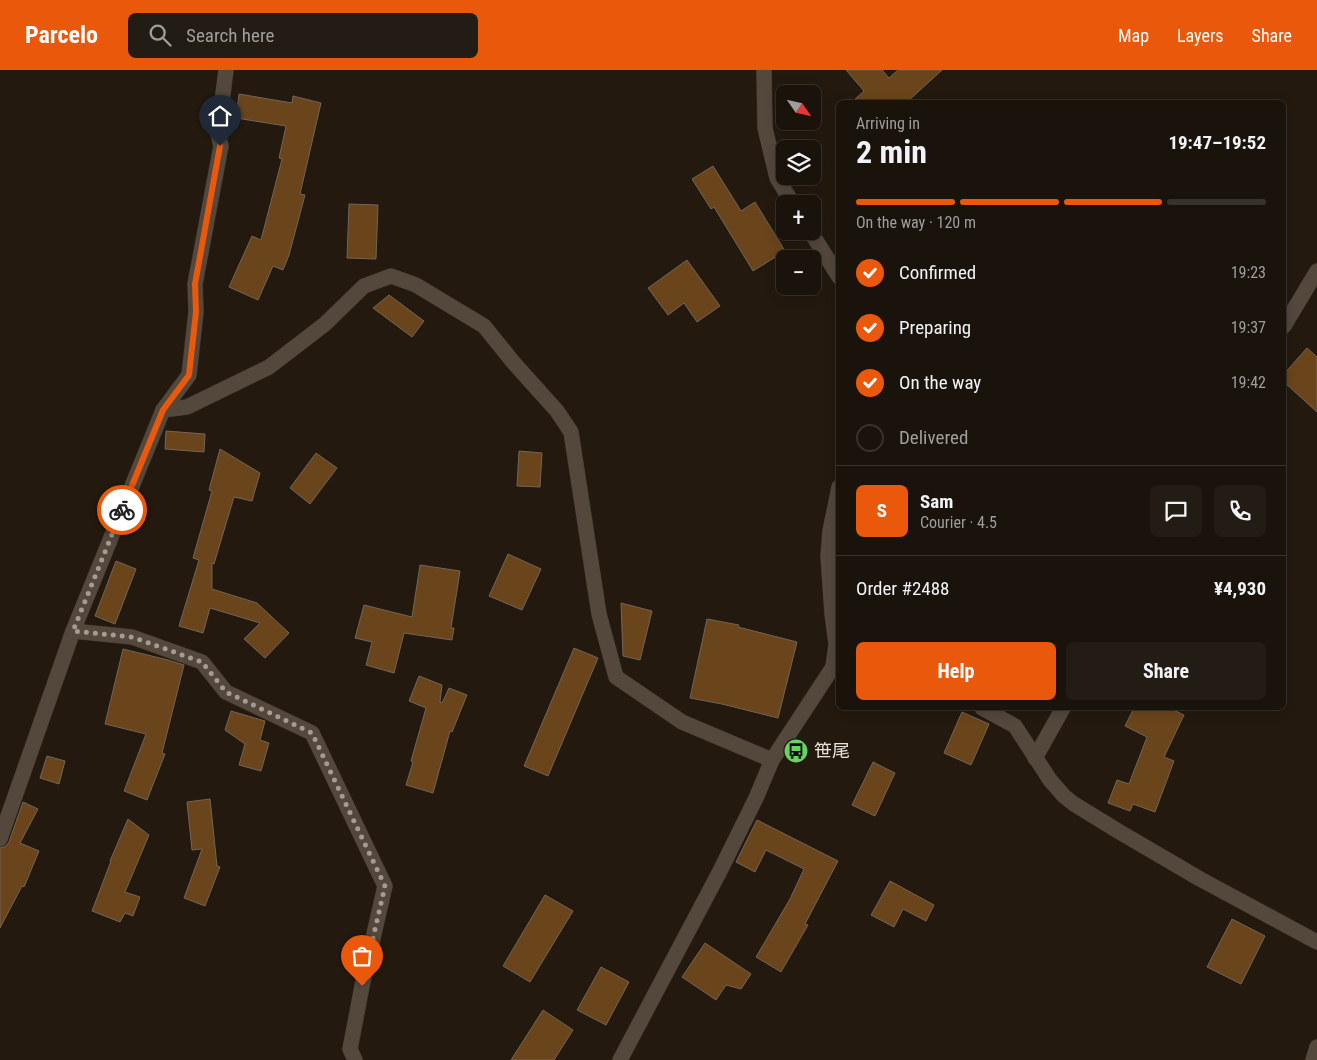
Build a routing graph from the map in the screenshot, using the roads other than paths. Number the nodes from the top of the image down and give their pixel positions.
1 (226, 70) edge
2 (764, 70) edge
3 (787, 195) edge
4 (816, 240) edge
5 (1317, 271) edge
6 (836, 272) edge
7 (1312, 288) edge
8 (1286, 323) edge
9 (163, 410) junction
10 (836, 502) edge
11 (73, 631) junction
12 (836, 644) edge
13 (836, 657) edge
14 (986, 710) edge
15 (1062, 710) edge
16 (1036, 758) junction
17 (772, 760) junction
18 (0, 839) edge
19 (1317, 942) edge
20 (1317, 1047) edge
21 (355, 1060) edge
22 (620, 1060) edge
23 (1313, 1060) edge

1 - 9 street
2 - 3 street
4 - 6 street
5 - 7 street
7 - 8 street
9 - 11 street
9 - 17 street
10 - 12 street
11 - 18 street
11 - 21 street
13 - 17 street
14 - 16 street
15 - 16 street
16 - 19 street
17 - 22 street
20 - 23 street

